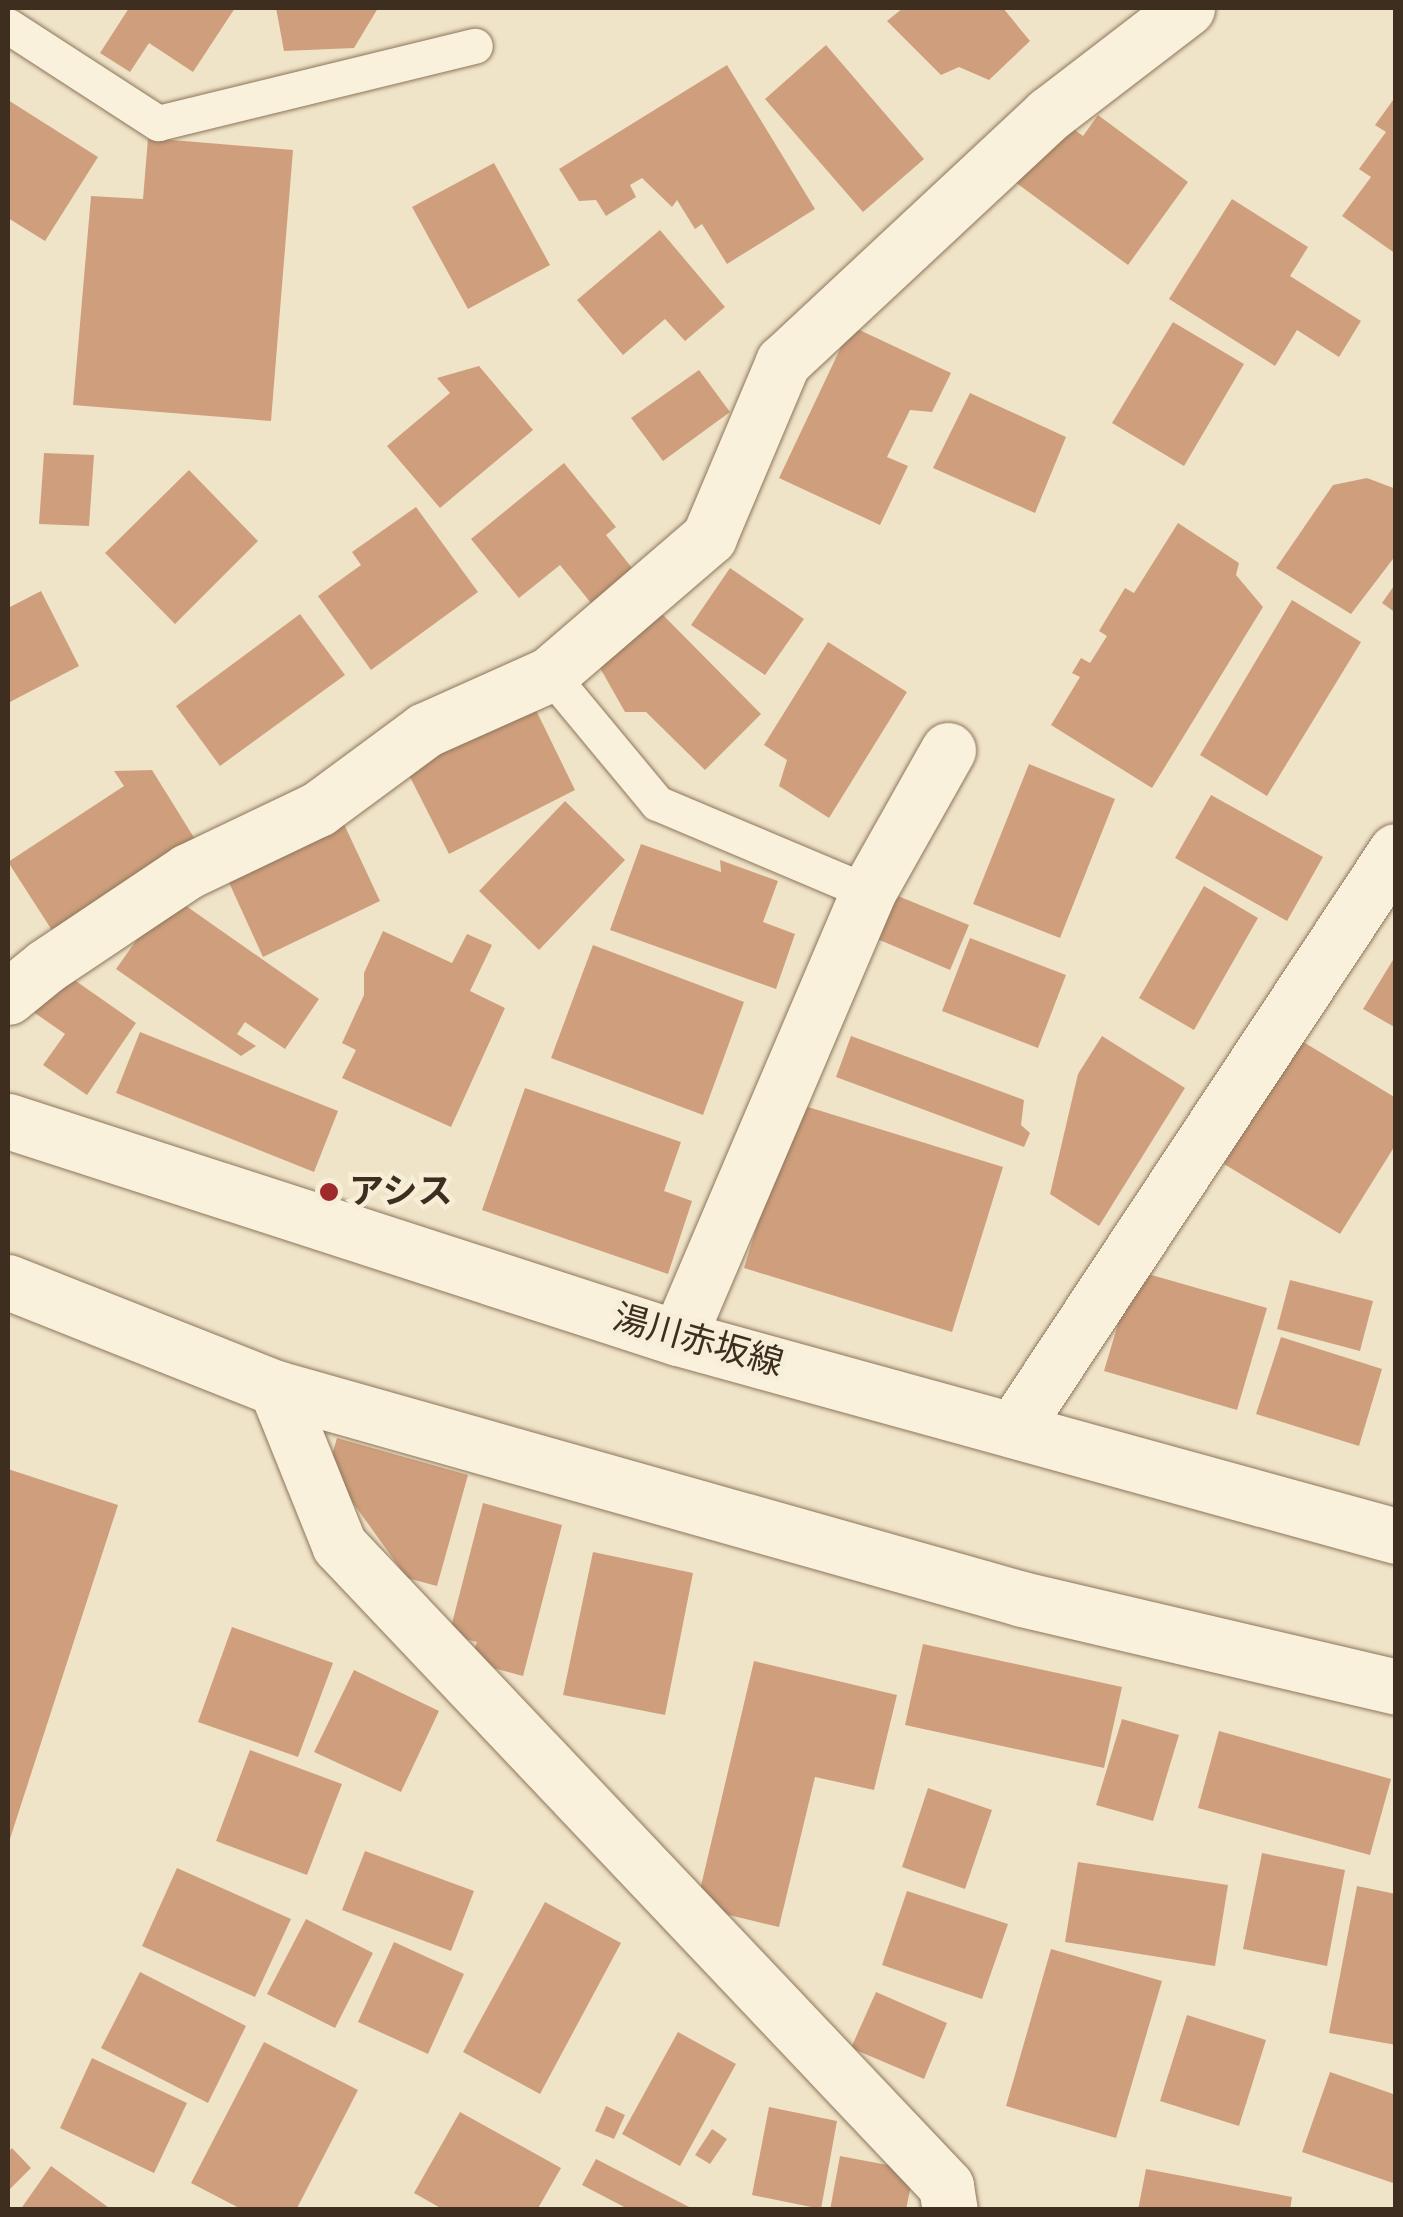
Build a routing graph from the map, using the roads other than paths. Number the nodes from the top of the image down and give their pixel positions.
1 (1187, 8) edge
2 (8, 26) edge
3 (475, 46) dead end
4 (550, 674) junction
5 (948, 750) dead end
6 (1396, 851) edge
7 (868, 892) junction
8 (8, 996) edge
9 (8, 1120) edge
10 (8, 1282) edge
11 (678, 1338) junction
12 (276, 1388) junction
13 (1013, 1430) junction
14 (1396, 1536) edge
15 (1396, 1687) edge
16 (950, 2210) edge

1 - 4 street
2 - 3 lane
4 - 7 lane
4 - 8 street
5 - 7 street
6 - 13 street
7 - 11 street
9 - 11 street, 湯川赤坂線
10 - 12 street
11 - 13 street, 湯川赤坂線
12 - 15 street
12 - 16 street
13 - 14 street, 湯川赤坂線

